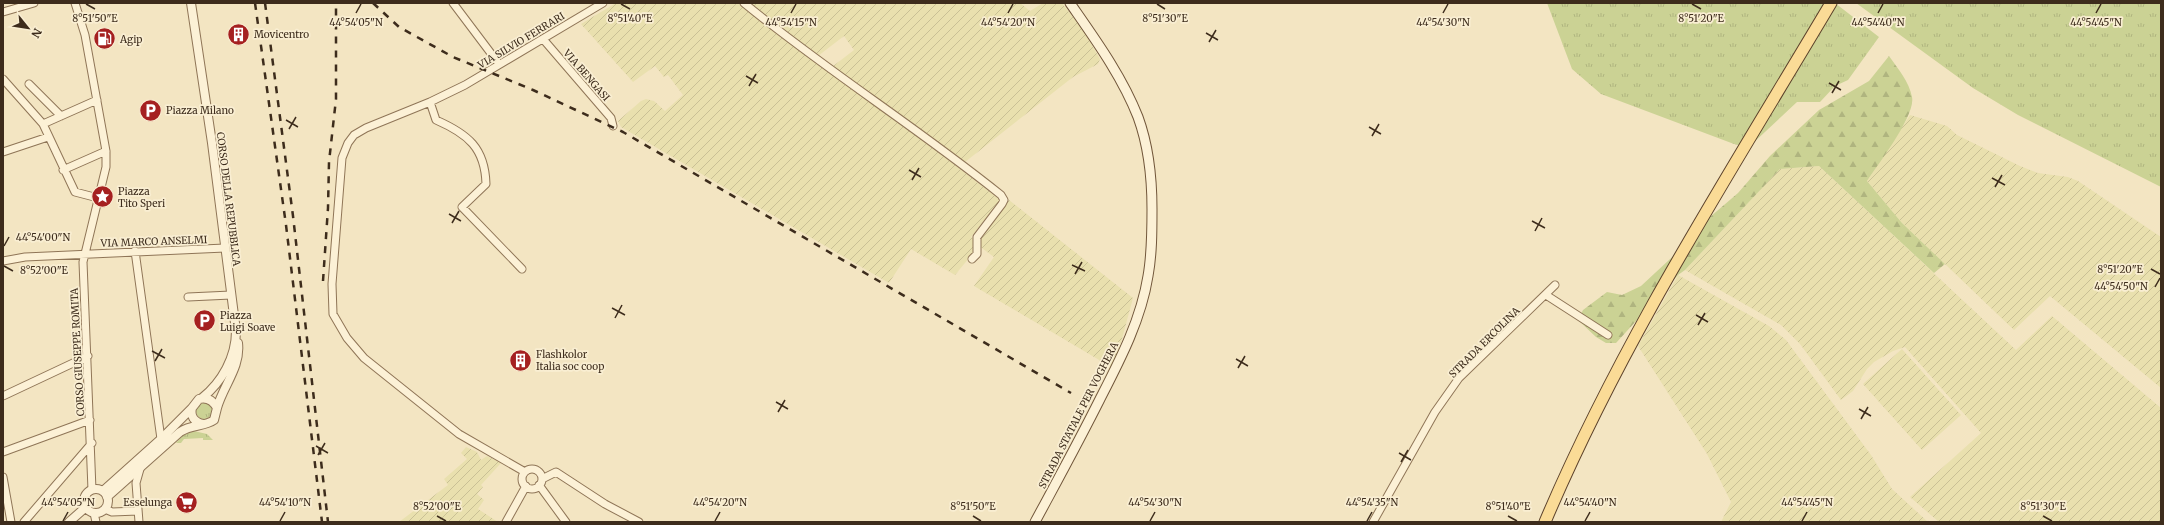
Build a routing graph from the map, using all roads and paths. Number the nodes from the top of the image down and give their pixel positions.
1 (34, 3) edge
2 (75, 3) edge
3 (191, 3) edge
4 (453, 3) edge
5 (461, 3) edge
6 (603, 3) edge
7 (744, 3) edge
8 (1070, 3) edge
9 (1830, 3) edge
10 (457, 10) junction
11 (3, 12) edge
12 (543, 39) junction
13 (499, 64) junction
14 (3, 79) edge
15 (29, 84) dead end
16 (97, 100) junction
17 (430, 102) junction
18 (61, 116) junction
19 (43, 124) junction
20 (613, 126) dead end
21 (48, 137) junction
22 (106, 151) junction
23 (3, 152) edge
24 (63, 170) junction
25 (98, 198) junction
26 (225, 248) junction
27 (135, 251) junction
28 (84, 254) junction
29 (972, 259) dead end
30 (3, 261) edge
31 (522, 269) dead end
32 (1555, 285) dead end
33 (231, 295) junction
34 (1546, 295) junction
35 (188, 297) dead end
36 (235, 326) junction
37 (1608, 334) dead end
38 (88, 356) junction
39 (3, 396) edge
40 (202, 398) junction
41 (192, 408) junction
42 (217, 408) junction
43 (90, 420) junction
44 (202, 424) junction
45 (161, 439) junction
46 (92, 443) junction
47 (3, 452) edge
48 (140, 469) junction
49 (525, 472) junction
50 (3, 477) edge
51 (540, 482) junction
52 (526, 486) junction
53 (92, 490) junction
54 (105, 494) junction
55 (86, 507) junction
56 (105, 509) junction
57 (138, 511) junction
58 (94, 513) junction
59 (11, 522) edge
60 (24, 522) edge
61 (69, 522) edge
62 (96, 522) edge
63 (139, 522) edge
64 (506, 522) edge
65 (566, 522) edge
66 (639, 522) edge
67 (1035, 522) edge
68 (1373, 522) edge
69 (1545, 522) edge

1 - 11 street
2 - 16 street, CORSO GIUSEPPE ROMITA
3 - 26 street, CORSO DELLA REPUBBLICA
4 - 10 street
5 - 10 street
6 - 12 street, VIA SILVIO FERRARI
7 - 29 street
8 - 67 main road, STRADA STATALE PER VOGHERA
9 - 69 main road
10 - 13 street
12 - 13 street, VIA SILVIO FERRARI
12 - 20 street, VIA BENGASI
13 - 17 street, VIA SILVIO FERRARI
14 - 19 street
15 - 18 street
16 - 18 street
16 - 22 street, CORSO GIUSEPPE ROMITA
17 - 31 street
17 - 49 street, VIA SILVIO FERRARI
18 - 19 street
19 - 21 street
21 - 23 street
21 - 24 street
22 - 24 street
22 - 25 street, CORSO GIUSEPPE ROMITA
24 - 25 street
25 - 28 street, CORSO GIUSEPPE ROMITA
26 - 27 street, VIA MARCO ANSELMI
26 - 33 street, CORSO DELLA REPUBBLICA
27 - 28 street, VIA MARCO ANSELMI
27 - 45 street
28 - 30 street, VIA MARCO ANSELMI
28 - 38 street, CORSO GIUSEPPE ROMITA
32 - 34 street, STRADA ERCOLINA
33 - 35 street
33 - 36 street, CORSO DELLA REPUBBLICA
34 - 37 street
34 - 68 street, STRADA ERCOLINA
36 - 40 street, CORSO DELLA REPUBBLICA
36 - 42 street, CORSO DELLA REPUBBLICA
38 - 39 street
38 - 43 street, CORSO GIUSEPPE ROMITA
40 - 41 street
40 - 42 street
41 - 44 street
41 - 45 street
42 - 44 street
43 - 46 street, CORSO GIUSEPPE ROMITA
43 - 47 street
44 - 48 street
45 - 54 street
46 - 53 street, CORSO GIUSEPPE ROMITA
46 - 60 street
48 - 54 street
48 - 57 street
49 - 51 street
49 - 52 street
50 - 59 street
51 - 52 street
51 - 65 street
51 - 66 street
52 - 64 street
53 - 54 street
53 - 55 street
54 - 56 street
55 - 58 street
55 - 61 street
56 - 57 street
56 - 58 street
57 - 63 street
58 - 62 street

